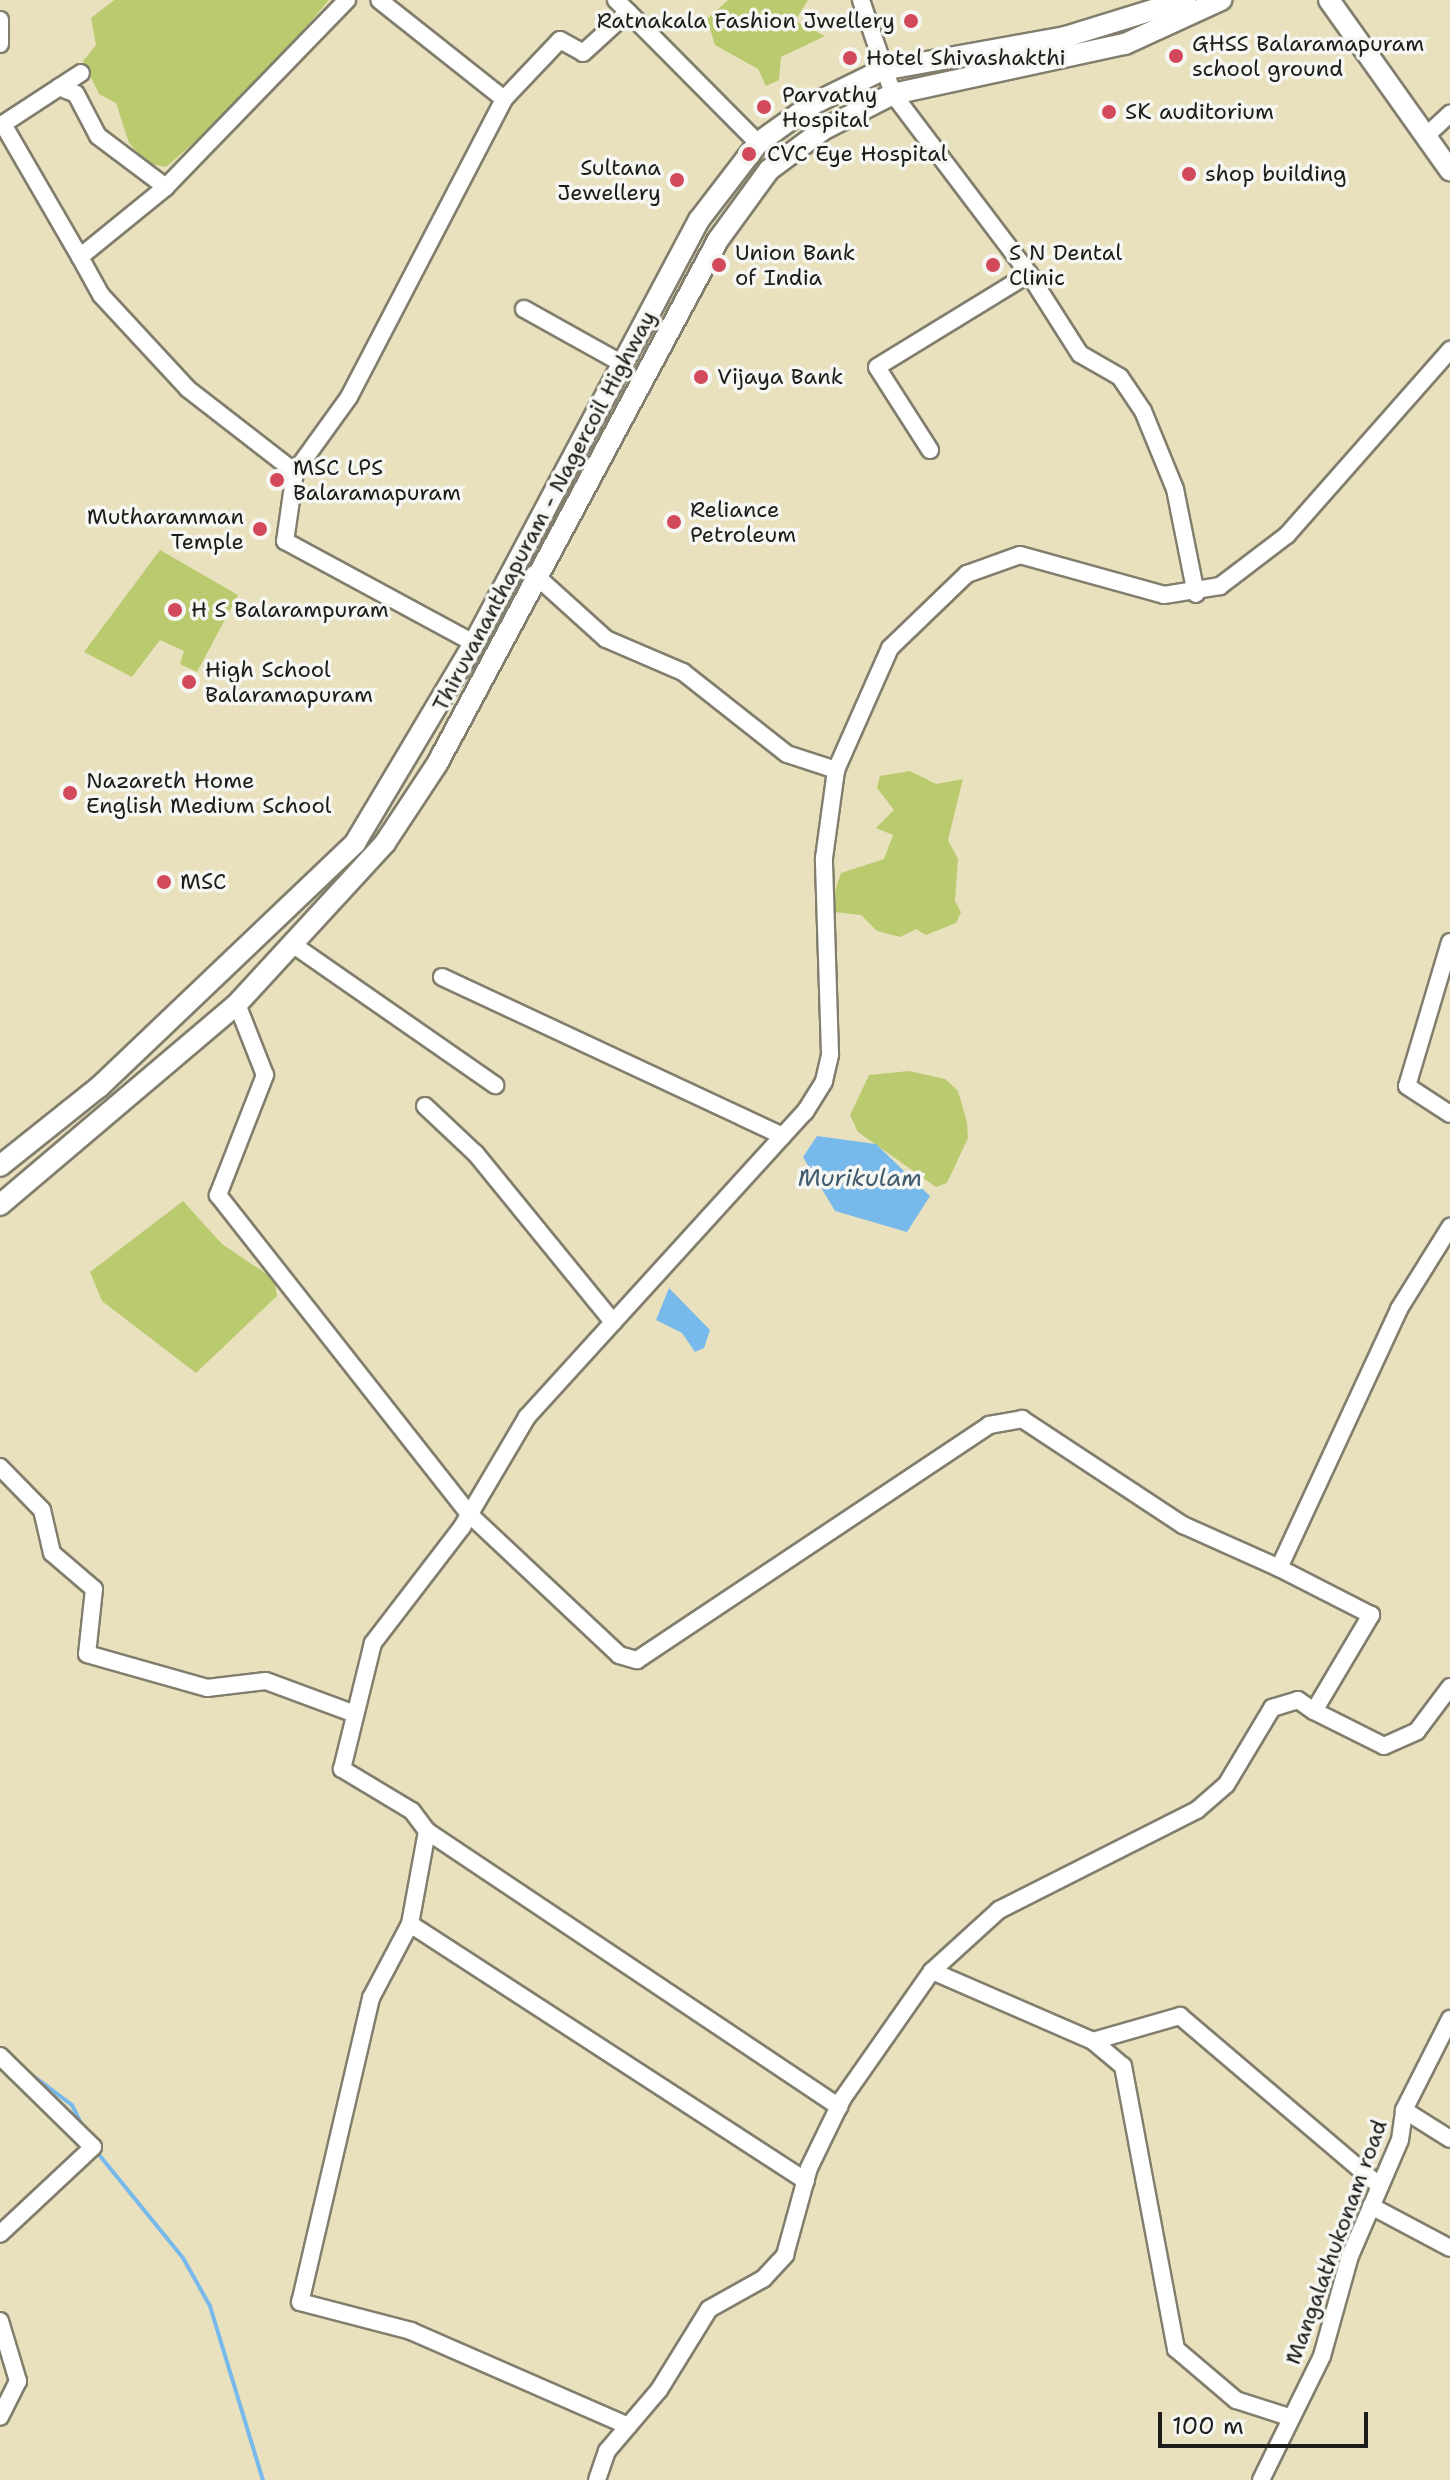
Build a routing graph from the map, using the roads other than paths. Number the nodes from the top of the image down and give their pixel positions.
1 (347, 0) edge
2 (379, 0) edge
3 (861, 0) edge
4 (1185, 0) edge
5 (1221, 0) edge
6 (1329, 0) edge
7 (622, 6) edge
8 (0, 20) edge
9 (0, 44) edge
10 (882, 70) junction
11 (81, 73) dead end
12 (59, 87) junction
13 (893, 94) junction
14 (504, 99) junction
15 (1450, 114) edge
16 (1, 120) edge
17 (1426, 136) junction
18 (758, 143) junction
19 (1450, 170) edge
20 (166, 187) junction
21 (80, 257) junction
22 (1029, 274) junction
23 (524, 309) dead end
24 (1450, 350) edge
25 (621, 363) junction
26 (930, 450) dead end
27 (295, 472) junction
28 (534, 574) junction
29 (1196, 594) junction
30 (474, 643) junction
31 (836, 770) junction
32 (1450, 942) edge
33 (295, 946) junction
34 (442, 977) dead end
35 (237, 1004) junction
36 (495, 1085) dead end
37 (425, 1106) dead end
38 (1450, 1114) edge
39 (783, 1136) junction
40 (0, 1166) edge
41 (0, 1205) edge
42 (1450, 1227) edge
43 (613, 1322) junction
44 (2, 1473) edge
45 (468, 1513) junction
46 (1279, 1568) junction
47 (1450, 1687) edge
48 (1314, 1711) junction
49 (355, 1714) junction
50 (427, 1831) junction
51 (410, 1924) junction
52 (932, 1971) junction
53 (1450, 2019) edge
54 (1093, 2041) junction
55 (0, 2056) edge
56 (839, 2107) junction
57 (1404, 2110) junction
58 (1450, 2139) edge
59 (806, 2181) junction
60 (1380, 2186) junction
61 (1371, 2206) junction
62 (0, 2234) edge
63 (1450, 2248) edge
64 (0, 2321) edge
65 (0, 2417) edge
66 (1289, 2417) junction
67 (628, 2426) junction
68 (597, 2480) edge
69 (1261, 2480) edge

1 - 20 street
2 - 14 street
3 - 10 street
4 - 10 main road, Thiruvananthapuram - Nagercoil Highway
5 - 13 main road, Thiruvananthapuram - Nagercoil Highway
6 - 17 main road
7 - 14 street
7 - 18 street
8 - 9 street
10 - 13 street
10 - 18 main road, Thiruvananthapuram - Nagercoil Highway
11 - 12 street
12 - 16 street
12 - 20 street
13 - 22 street
13 - 28 main road, Thiruvananthapuram - Nagercoil Highway
14 - 27 street
15 - 17 street
16 - 21 street
17 - 19 main road
18 - 25 main road, Thiruvananthapuram - Nagercoil Highway
20 - 21 street
21 - 27 street
22 - 26 street
22 - 29 street
23 - 25 street
24 - 29 street
25 - 30 main road, Thiruvananthapuram - Nagercoil Highway
27 - 30 street
28 - 31 street
28 - 33 main road, Thiruvananthapuram - Nagercoil Highway
29 - 31 street
30 - 40 main road, Thiruvananthapuram - Nagercoil Highway
31 - 39 street
32 - 38 street
33 - 35 main road, Thiruvananthapuram - Nagercoil Highway
33 - 36 street
34 - 39 street
35 - 41 main road, Thiruvananthapuram - Nagercoil Highway
35 - 45 street
37 - 43 street
39 - 43 street
42 - 46 street
43 - 45 street
44 - 49 street
45 - 46 street
45 - 49 street
46 - 48 street
47 - 48 street
48 - 52 street
49 - 50 street
50 - 51 street
50 - 56 street
51 - 59 street
51 - 67 street
52 - 54 street
52 - 56 street
53 - 57 street, Mangalathukonam road
54 - 60 street
54 - 66 street
55 - 62 street
56 - 59 street
57 - 58 street
57 - 60 street, Mangalathukonam road
59 - 67 street
60 - 61 street, Mangalathukonam road
61 - 63 street
61 - 66 street, Mangalathukonam road
64 - 65 street
66 - 69 street, Mangalathukonam road
67 - 68 street

